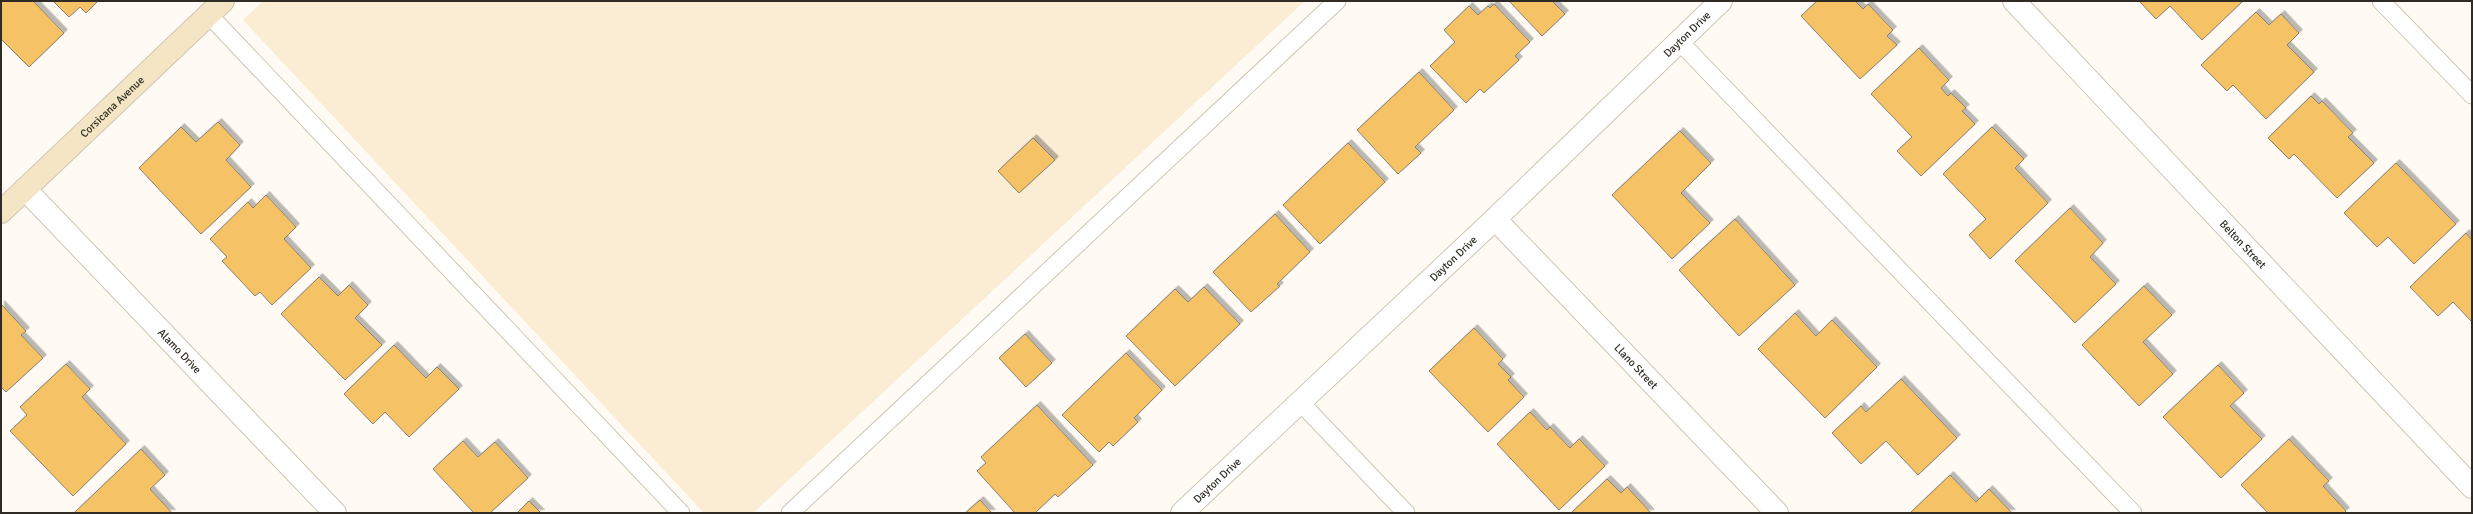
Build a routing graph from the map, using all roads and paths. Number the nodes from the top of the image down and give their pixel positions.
1 (1337, 1) edge
2 (1721, 1) edge
3 (2014, 1) edge
4 (2381, 1) edge
5 (216, 8) edge
6 (1679, 41) junction
7 (2472, 95) edge
8 (25, 189) junction
9 (1, 212) edge
10 (1495, 219) junction
11 (1300, 402) junction
12 (2472, 486) edge
13 (335, 513) edge
14 (681, 513) edge
15 (790, 513) edge
16 (1182, 513) edge
17 (1406, 513) edge
18 (1777, 513) edge
19 (2133, 513) edge

1 - 15 lane
2 - 6 street, Dayton Drive
3 - 12 street, Belton Street
4 - 7 lane
5 - 8 street, Corsicana Avenue
5 - 14 lane
6 - 10 street, Dayton Drive
6 - 19 lane
8 - 9 street, Corsicana Avenue
8 - 13 street, Alamo Drive
10 - 11 street, Dayton Drive
10 - 18 street, Llano Street
11 - 16 street, Dayton Drive
11 - 17 lane

